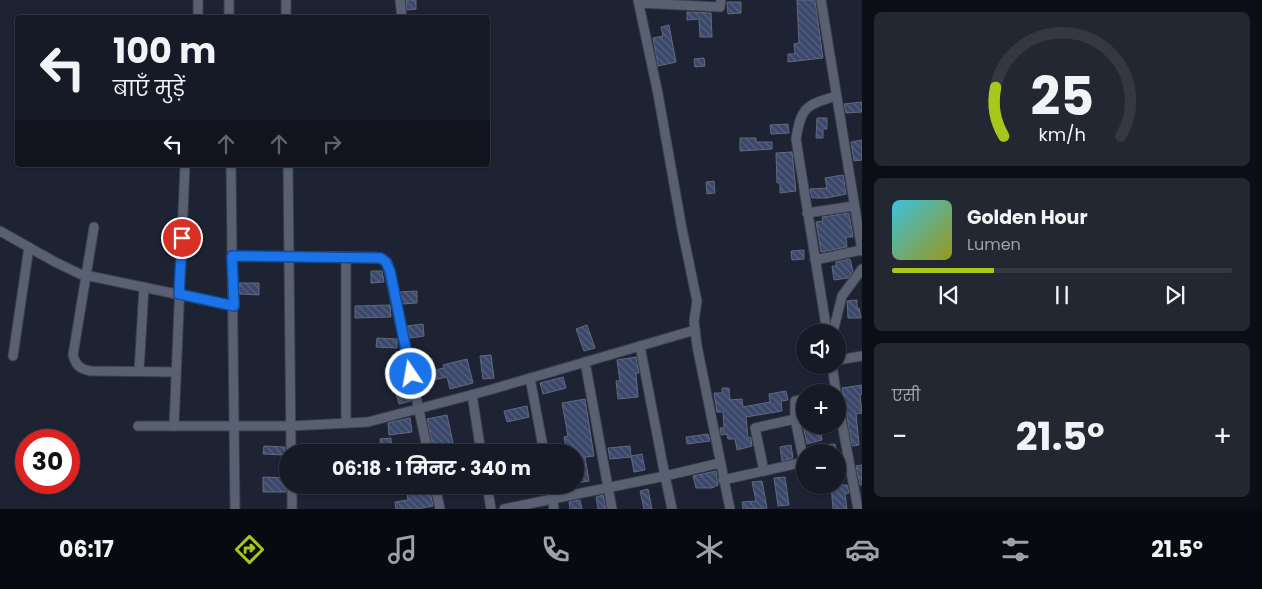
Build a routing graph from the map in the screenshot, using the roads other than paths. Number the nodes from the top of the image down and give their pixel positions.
1 (198, 0) edge
2 (229, 0) edge
3 (286, 0) edge
4 (400, 0) edge
5 (721, 0) edge
6 (821, 0) edge
7 (639, 1) edge
8 (198, 15) edge
9 (229, 15) edge
10 (286, 15) edge
11 (402, 15) edge
12 (836, 96) junction
13 (185, 167) edge
14 (231, 167) edge
15 (288, 167) edge
16 (856, 201) edge
17 (807, 213) junction
18 (94, 227) dead end
19 (0, 231) edge
20 (28, 247) junction
21 (862, 251) edge
22 (232, 256) junction
23 (290, 257) junction
24 (346, 257) junction
25 (815, 260) junction
26 (862, 269) edge
27 (85, 276) junction
28 (144, 287) junction
29 (179, 294) junction
30 (234, 306) junction
31 (826, 324) edge
32 (835, 324) edge
33 (696, 330) junction
34 (640, 346) junction
35 (13, 356) dead end
36 (862, 356) edge
37 (846, 359) edge
38 (585, 362) junction
39 (139, 371) junction
40 (176, 372) junction
41 (530, 378) junction
42 (472, 395) junction
43 (796, 401) edge
44 (418, 409) junction
45 (795, 419) junction
46 (346, 423) junction
47 (138, 426) dead end
48 (174, 426) junction
49 (234, 426) junction
50 (291, 426) junction
51 (845, 434) edge
52 (292, 444) edge
53 (426, 444) edge
54 (480, 444) edge
55 (542, 444) edge
56 (720, 463) junction
57 (764, 471) junction
58 (665, 476) junction
59 (723, 480) junction
60 (608, 488) junction
61 (292, 494) edge
62 (437, 494) edge
63 (488, 494) edge
64 (551, 494) edge
65 (859, 494) edge
66 (552, 499) junction
67 (235, 509) edge
68 (292, 509) edge
69 (440, 509) edge
70 (491, 509) edge
71 (504, 509) edge
72 (554, 509) edge
73 (612, 509) edge
74 (672, 509) edge
75 (730, 509) edge
76 (858, 509) edge

1 - 8 street
2 - 9 street
3 - 10 street
4 - 11 street
5 - 7 street
6 - 12 street
7 - 33 street
12 - 16 street
12 - 17 street
13 - 29 street
14 - 22 street
15 - 23 street
16 - 17 street
16 - 21 street
17 - 25 street
18 - 27 street
19 - 20 street
20 - 27 street
20 - 35 street
21 - 25 street
22 - 23 street
22 - 30 street
23 - 24 street
23 - 50 street
24 - 44 street
24 - 46 street
25 - 31 street
26 - 32 street
27 - 28 street
27 - 39 street
28 - 29 street
28 - 39 street
29 - 30 street
29 - 40 street
30 - 49 street
33 - 34 street
33 - 56 street
34 - 38 street
34 - 58 street
36 - 37 street
38 - 41 street
38 - 60 street
39 - 40 street
40 - 48 street
41 - 42 street
41 - 55 street
42 - 44 street
42 - 54 street
43 - 45 street
44 - 46 street
44 - 53 street
45 - 57 street
45 - 57 street
46 - 50 street
47 - 48 street
48 - 49 street
49 - 50 street
49 - 67 street
50 - 52 street
51 - 65 street
56 - 58 street
56 - 59 street
57 - 59 street
58 - 60 street
58 - 74 street
59 - 75 street
60 - 66 street
60 - 73 street
61 - 68 street
62 - 69 street
63 - 70 street
64 - 66 street
65 - 76 street
66 - 71 street
66 - 72 street

